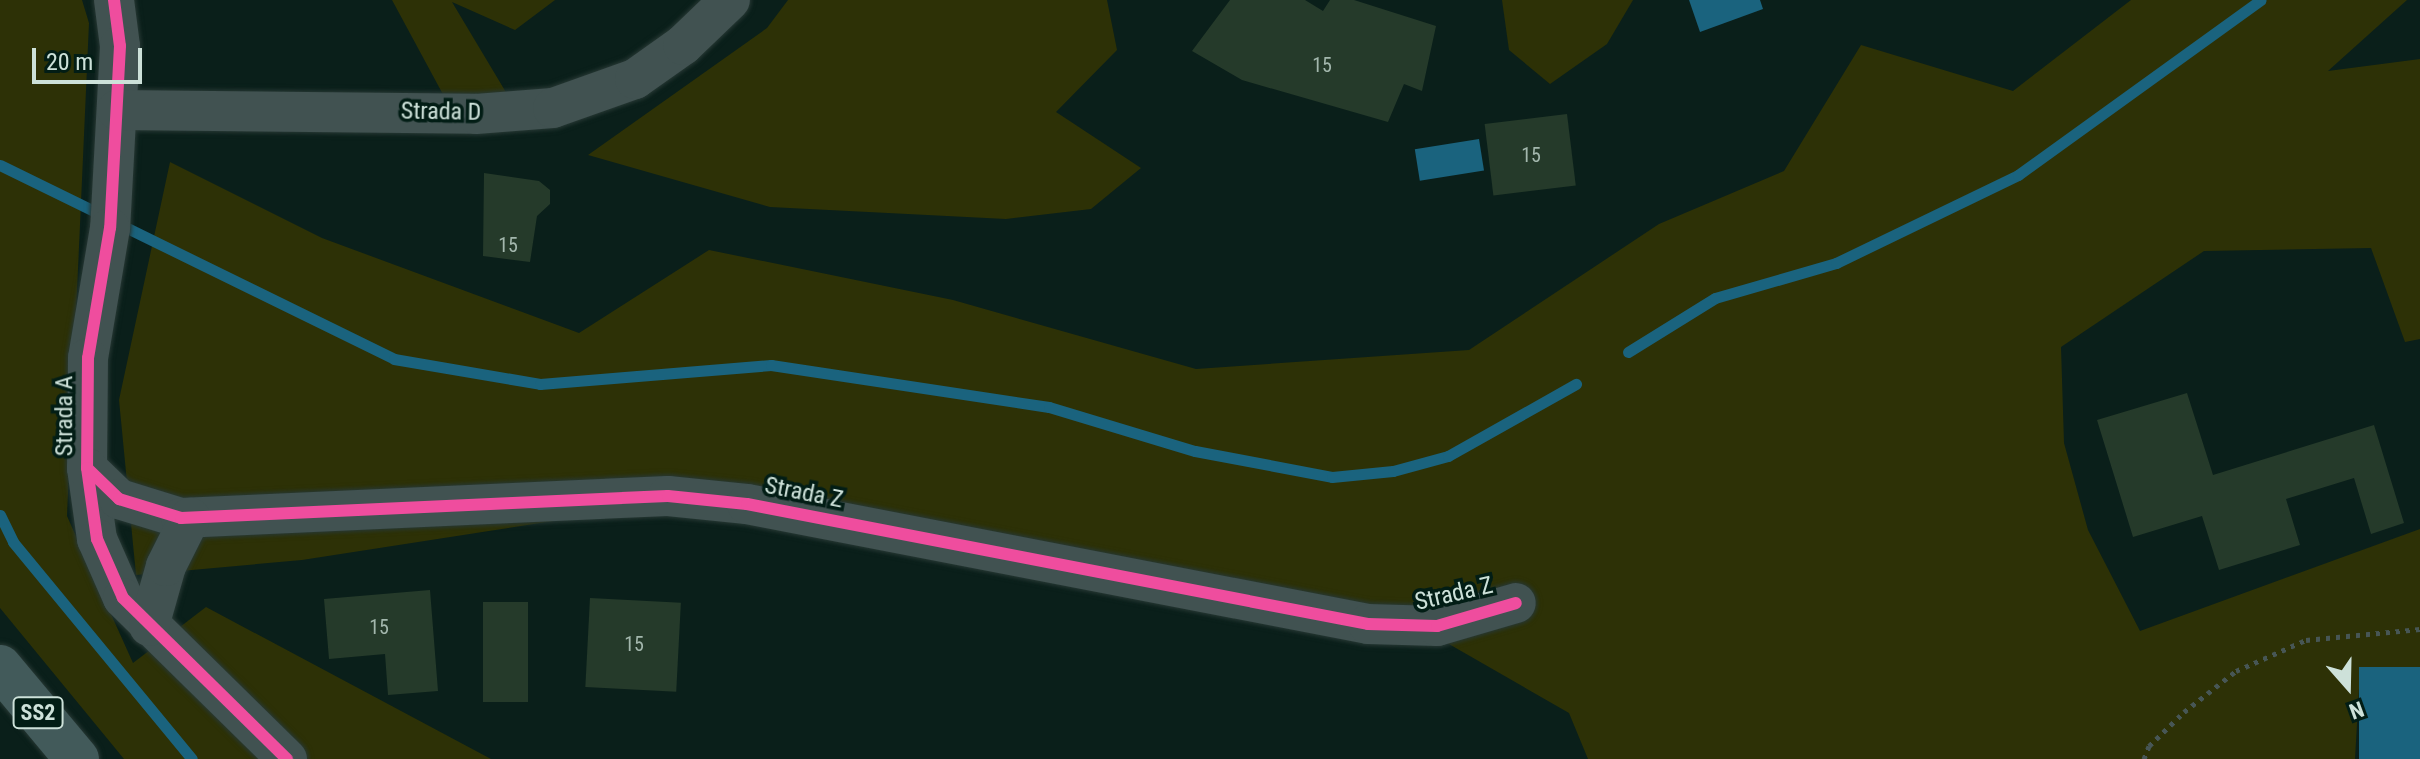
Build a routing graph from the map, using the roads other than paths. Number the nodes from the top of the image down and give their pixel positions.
1 (114, 0) edge
2 (730, 0) edge
3 (117, 110) junction
4 (87, 468) junction
5 (190, 518) junction
6 (1516, 603) dead end
7 (149, 626) junction
8 (0, 667) edge
9 (77, 759) edge
10 (287, 759) edge

1 - 3 street, Strada A
2 - 3 street, Strada D
3 - 4 street, Strada A
4 - 5 street, Strada Z
4 - 7 street, Strada A
5 - 6 street, Strada Z
5 - 7 street
7 - 10 street, Strada A
8 - 9 main road, SS2

